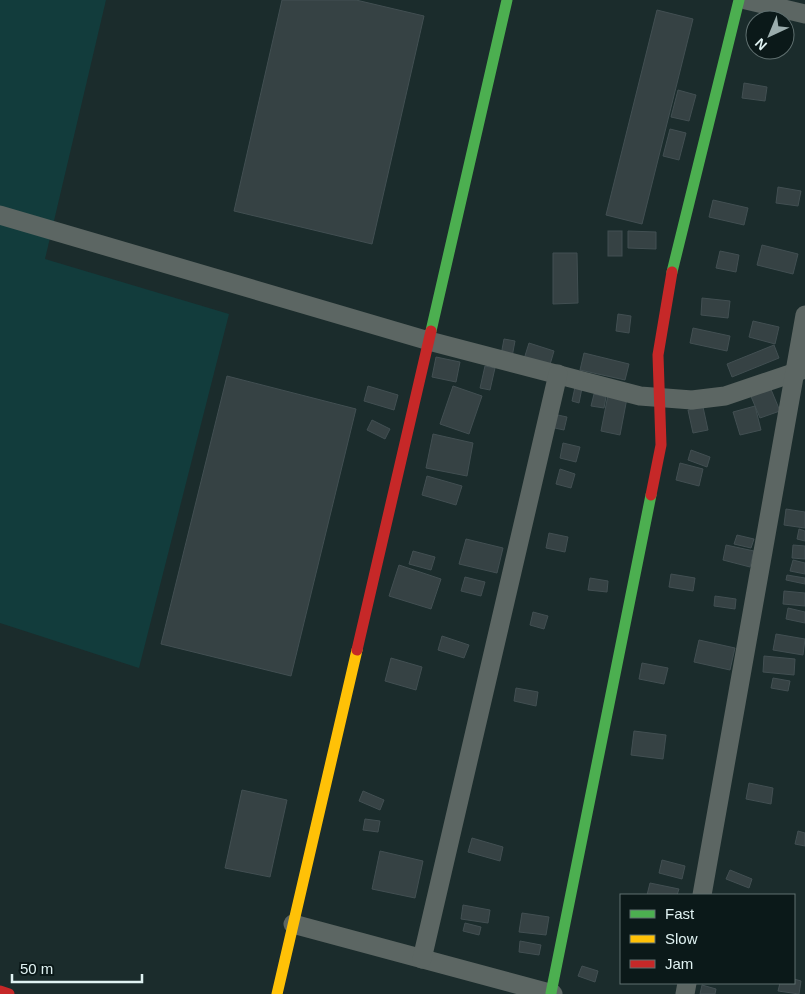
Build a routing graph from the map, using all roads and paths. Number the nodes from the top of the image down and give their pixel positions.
1 (508, 0) edge
2 (739, 0) edge
3 (746, 0) edge
4 (805, 14) edge
5 (0, 215) edge
6 (805, 315) edge
7 (429, 341) junction
8 (799, 371) edge
9 (558, 374) junction
10 (660, 399) junction
11 (702, 894) edge
12 (293, 924) junction
13 (422, 959) junction
14 (0, 991) edge
15 (9, 994) edge
16 (277, 994) edge
17 (552, 994) edge

1 - 7 street
2 - 10 street
3 - 4 street
5 - 7 street
6 - 8 street
7 - 9 street
7 - 12 street
8 - 10 street
8 - 11 street
9 - 10 street
9 - 13 street
10 - 17 street
12 - 13 street
12 - 16 street
13 - 17 street
14 - 15 street

